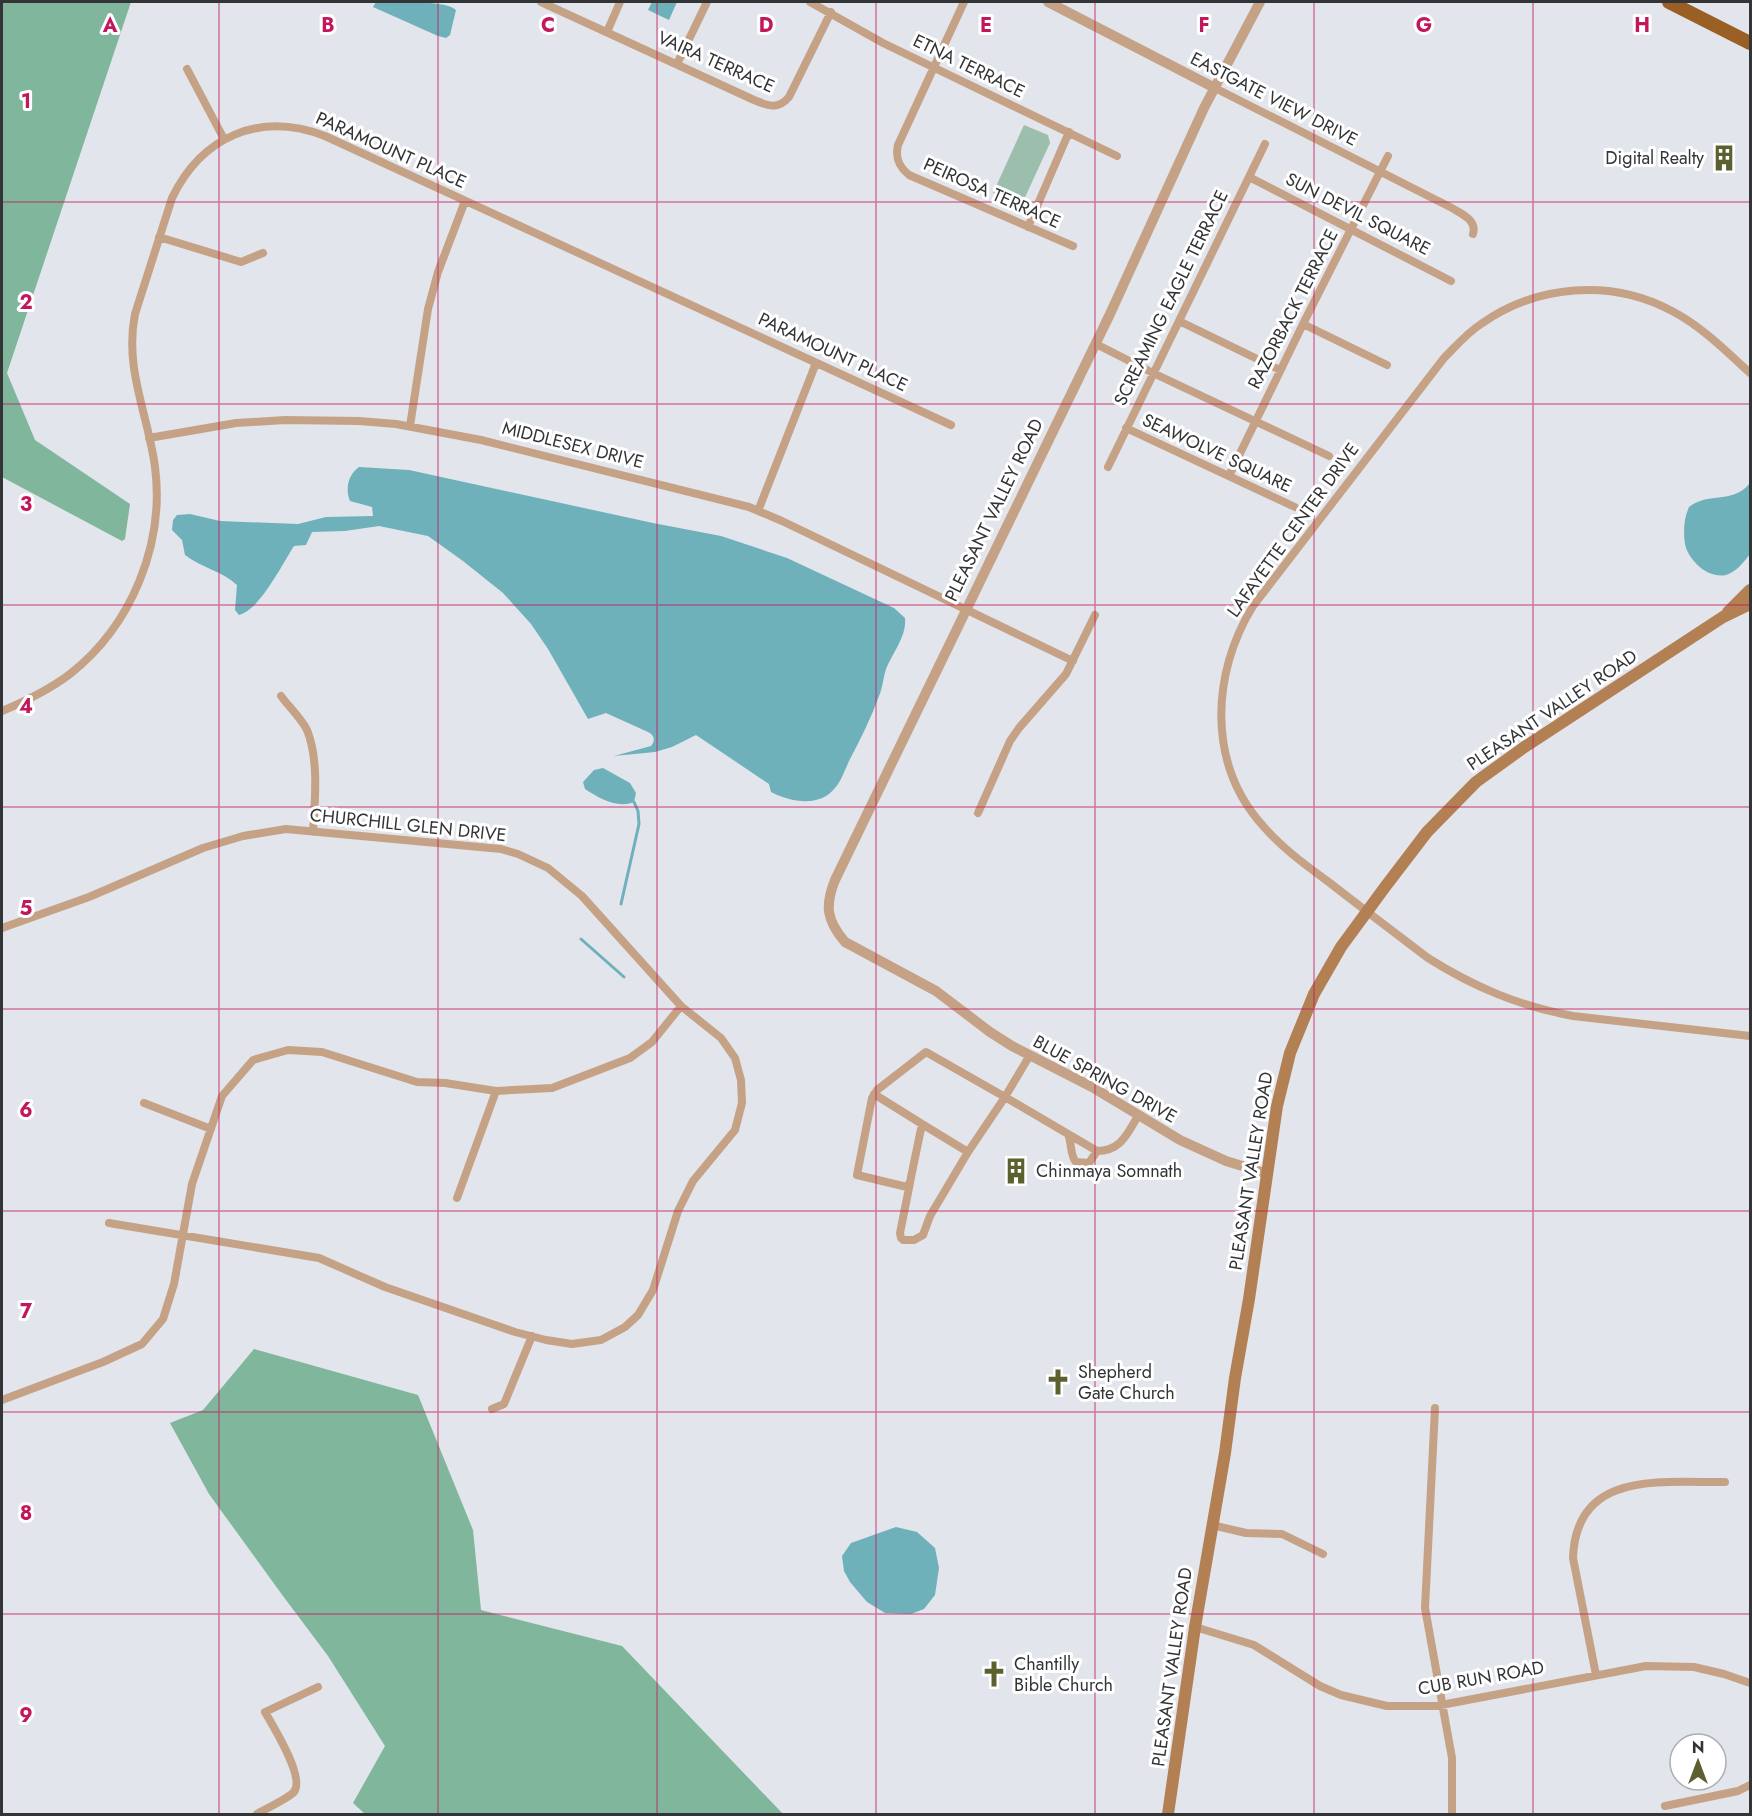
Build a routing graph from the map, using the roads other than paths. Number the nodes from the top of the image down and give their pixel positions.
1 (541, 2) edge
2 (620, 2) edge
3 (707, 2) edge
4 (810, 2) edge
5 (964, 2) edge
6 (1048, 2) edge
7 (1260, 2) edge
8 (1669, 2) edge
9 (831, 12) junction
10 (607, 32) junction
11 (1750, 43) edge
12 (677, 64) junction
13 (933, 67) junction
14 (188, 69) dead end
15 (1215, 88) junction
16 (1069, 132) junction
17 (224, 139) junction
18 (1265, 144) dead end
19 (1117, 156) dead end
20 (1388, 156) dead end
21 (1380, 172) junction
22 (1249, 177) junction
23 (465, 201) junction
24 (1028, 227) junction
25 (1351, 230) junction
26 (1473, 234) dead end
27 (159, 237) junction
28 (1073, 246) dead end
29 (263, 254) dead end
30 (1451, 281) dead end
31 (1179, 321) junction
32 (1303, 324) junction
33 (1096, 344) junction
34 (816, 363) junction
35 (1387, 365) dead end
36 (1280, 370) junction
37 (1153, 373) junction
38 (1750, 373) edge
39 (1256, 422) junction
40 (951, 425) dead end
41 (410, 426) junction
42 (1126, 428) junction
43 (149, 438) junction
44 (1329, 456) dead end
45 (1108, 467) dead end
46 (1229, 476) junction
47 (1295, 507) dead end
48 (758, 511) junction
49 (1750, 590) edge
50 (1750, 604) edge
51 (966, 610) junction
52 (1095, 615) dead end
53 (1723, 617) junction
54 (1073, 661) junction
55 (281, 696) dead end
56 (2, 711) edge
57 (978, 813) dead end
58 (313, 832) junction
59 (1367, 912) junction
60 (2, 928) edge
61 (936, 991) joint
62 (681, 1006) junction
63 (1750, 1036) edge
64 (1030, 1055) junction
65 (496, 1091) junction
66 (874, 1094) junction
67 (1005, 1097) junction
68 (144, 1103) dead end
69 (1138, 1116) junction
70 (922, 1124) junction
71 (211, 1129) junction
72 (1068, 1134) junction
73 (1097, 1151) junction
74 (968, 1152) junction
75 (1268, 1174) junction
76 (910, 1182) junction
77 (457, 1198) dead end
78 (110, 1223) dead end
79 (183, 1236) junction
80 (532, 1336) junction
81 (2, 1400) edge
82 (1435, 1408) dead end
83 (492, 1409) dead end
84 (1725, 1482) dead end
85 (1212, 1525) junction
86 (1323, 1554) dead end
87 (1195, 1628) junction
88 (1596, 1675) junction
89 (1750, 1683) edge
90 (318, 1687) dead end
91 (1443, 1705) junction
92 (1750, 1785) edge
93 (1665, 1806) dead end
94 (257, 1815) edge
95 (1168, 1815) edge
96 (1452, 1815) edge

1 - 10 street, VAIRA TERRACE
2 - 10 street
3 - 12 street
4 - 9 street, ETNA TERRACE
5 - 13 street, PEIROSA TERRACE
6 - 15 street, EASTGATE VIEW DRIVE
7 - 15 street, PLEASANT VALLEY ROAD
8 - 11 highway
9 - 12 street, VAIRA TERRACE
9 - 13 street, ETNA TERRACE
10 - 12 street, VAIRA TERRACE
13 - 16 street, ETNA TERRACE
13 - 24 street, PEIROSA TERRACE
14 - 17 street
15 - 21 street, EASTGATE VIEW DRIVE
15 - 33 street, PLEASANT VALLEY ROAD
16 - 19 street, ETNA TERRACE
16 - 24 street
17 - 23 street, PARAMOUNT PLACE
17 - 27 street, PARAMOUNT PLACE
18 - 22 street, SCREAMING EAGLE TERRACE
20 - 21 street, RAZORBACK TERRACE
21 - 25 street, RAZORBACK TERRACE
21 - 26 street, EASTGATE VIEW DRIVE
22 - 25 street, SUN DEVIL SQUARE
22 - 31 street, SCREAMING EAGLE TERRACE
23 - 34 street, PARAMOUNT PLACE
23 - 41 street
24 - 28 street, PEIROSA TERRACE
25 - 30 street, SUN DEVIL SQUARE
25 - 32 street, RAZORBACK TERRACE
27 - 29 street
27 - 43 street, PARAMOUNT PLACE
31 - 36 street
31 - 37 street, SCREAMING EAGLE TERRACE
32 - 35 street
32 - 36 street, RAZORBACK TERRACE
33 - 37 street
33 - 51 street, PLEASANT VALLEY ROAD
34 - 40 street, PARAMOUNT PLACE
34 - 48 street
36 - 39 street, RAZORBACK TERRACE
37 - 39 street
37 - 42 street, SCREAMING EAGLE TERRACE
38 - 59 street, LAFAYETTE CENTER DRIVE
39 - 44 street
39 - 46 street, RAZORBACK TERRACE
41 - 43 street, MIDDLESEX DRIVE
41 - 48 street, MIDDLESEX DRIVE
42 - 45 street, SCREAMING EAGLE TERRACE
42 - 46 street, SEAWOLVE SQUARE
43 - 56 street, PARAMOUNT PLACE
46 - 47 street, SEAWOLVE SQUARE
48 - 51 street, MIDDLESEX DRIVE
49 - 53 main road, PLEASANT VALLEY ROAD
50 - 53 main road, PLEASANT VALLEY ROAD
51 - 54 street, MIDDLESEX DRIVE
51 - 61 street, PLEASANT VALLEY ROAD
52 - 54 street
53 - 59 main road, PLEASANT VALLEY ROAD
54 - 57 street
55 - 58 street
58 - 60 street, CHURCHILL GLEN DRIVE
58 - 62 street, CHURCHILL GLEN DRIVE
59 - 63 street, LAFAYETTE CENTER DRIVE
59 - 75 main road, PLEASANT VALLEY ROAD
61 - 64 street, BLUE SPRING DRIVE
62 - 65 street
62 - 80 street, CHURCHILL GLEN DRIVE
64 - 67 street
64 - 69 street, BLUE SPRING DRIVE
65 - 71 street
65 - 77 street
66 - 67 street
66 - 70 street
66 - 76 street
67 - 72 street
67 - 74 street
68 - 71 street
69 - 73 street
69 - 75 street, BLUE SPRING DRIVE
70 - 74 street
70 - 76 street
71 - 79 street
72 - 73 street
72 - 73 street
74 - 76 street
75 - 85 main road, PLEASANT VALLEY ROAD
78 - 79 street, CHURCHILL GLEN DRIVE
79 - 80 street, CHURCHILL GLEN DRIVE
79 - 81 street
80 - 83 street
82 - 91 street
84 - 88 street
85 - 86 street
85 - 87 main road, PLEASANT VALLEY ROAD
87 - 91 street, CUB RUN ROAD
87 - 95 main road, PLEASANT VALLEY ROAD
88 - 89 street, CUB RUN ROAD
88 - 91 street, CUB RUN ROAD
90 - 94 street
91 - 96 street
92 - 93 street

